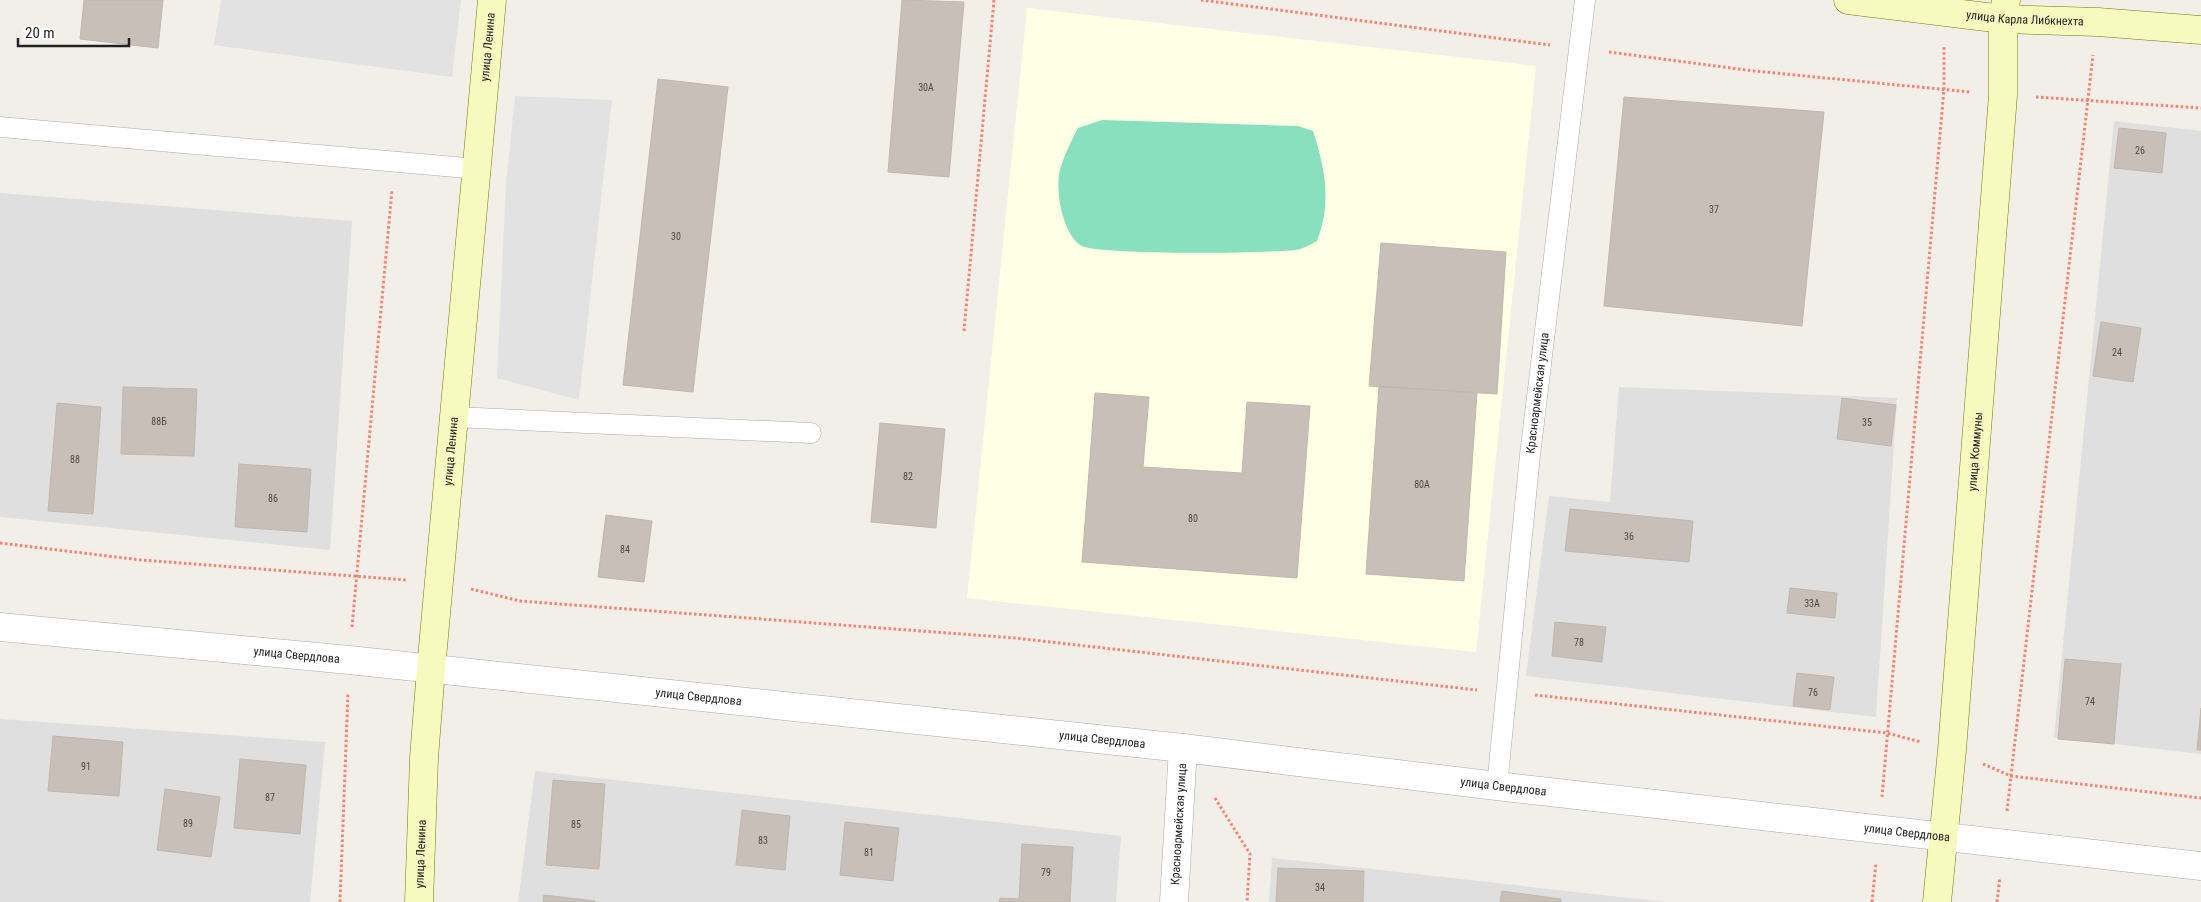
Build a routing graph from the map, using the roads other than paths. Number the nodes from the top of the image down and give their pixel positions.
1 (492, 0) edge
2 (1585, 0) edge
3 (1848, 0) edge
4 (2004, 10) edge
5 (2201, 30) edge
6 (0, 127) edge
7 (478, 169) junction
8 (454, 417) junction
9 (811, 433) dead end
10 (0, 627) edge
11 (431, 669) junction
12 (1183, 748) junction
13 (1497, 786) junction
14 (1943, 837) junction
15 (2201, 866) edge
16 (419, 902) edge
17 (1174, 902) edge
18 (1937, 902) edge

1 - 7 street, улица Ленина
2 - 13 lane, Красноармейская улица
3 - 4 street, улица Карла Либкнехта
4 - 5 street, улица Карла Либкнехта
4 - 14 street, улица Коммуны
6 - 7 lane
7 - 8 street, улица Ленина
8 - 9 lane
8 - 11 street, улица Ленина
10 - 11 street, улица Свердлова
11 - 12 street, улица Свердлова
11 - 16 street, улица Ленина
12 - 13 street, улица Свердлова
12 - 17 street, Красноармейская улица
13 - 14 street, улица Свердлова
14 - 15 street, улица Свердлова
14 - 18 street, улица Коммуны

